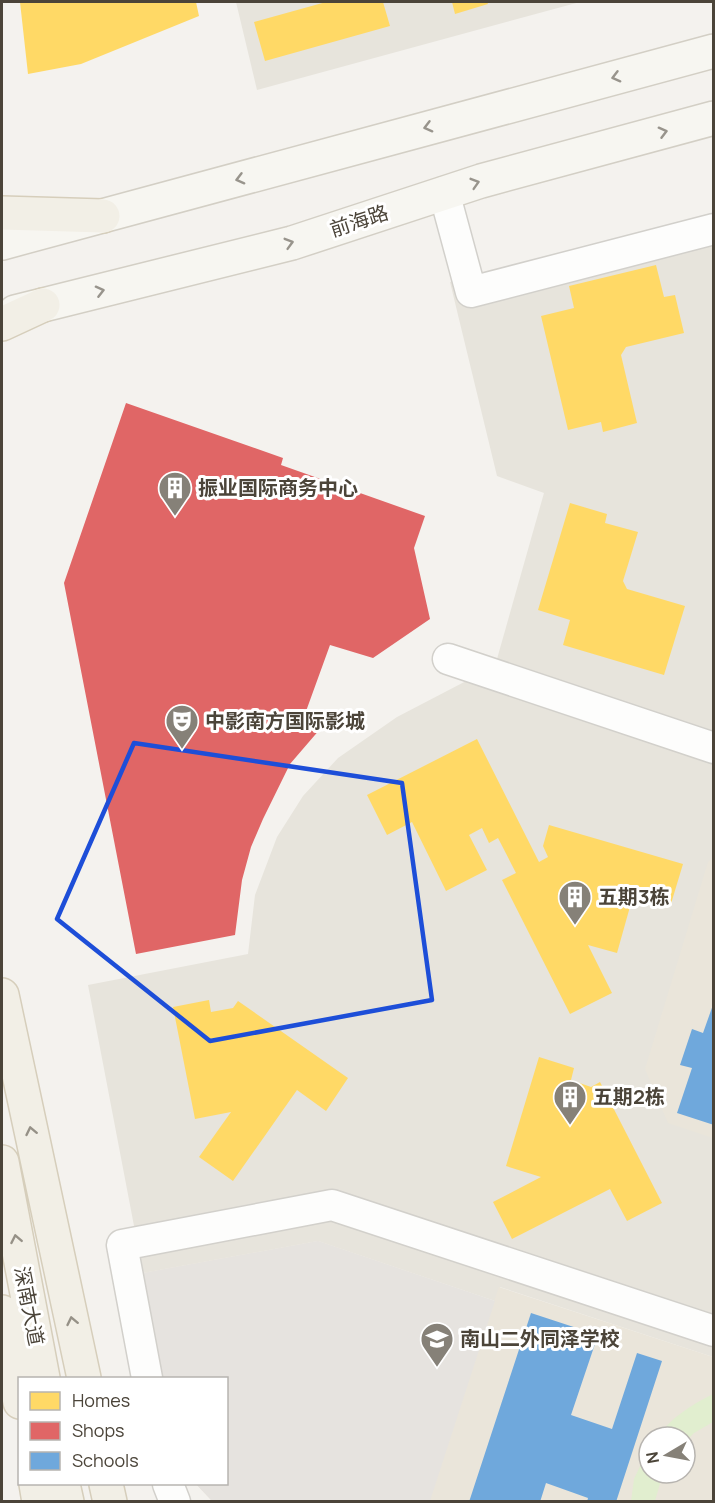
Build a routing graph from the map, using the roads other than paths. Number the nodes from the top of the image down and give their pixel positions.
1 (714, 51) edge
2 (714, 118) edge
3 (444, 192) junction
4 (2, 213) edge
5 (103, 216) junction
6 (714, 229) edge
7 (2, 243) edge
8 (43, 305) junction
9 (2, 315) edge
10 (2, 324) edge
11 (448, 659) dead end
12 (714, 748) edge
13 (2, 996) edge
14 (2, 1162) edge
15 (2, 1312) edge
16 (714, 1331) edge
17 (43, 1377) edge
18 (84, 1377) edge
19 (147, 1377) edge
20 (18, 1392) edge
21 (36, 1485) edge
22 (63, 1485) edge
23 (106, 1485) edge
24 (168, 1485) edge
25 (39, 1502) edge
26 (67, 1502) edge
27 (110, 1502) edge
28 (175, 1502) edge

1 -> 5 main road
3 -> 2 main road, 前海路
3 - 6 street
8 -> 3 main road, 前海路
4 - 5 main road
5 - 7 main road
8 - 9 main road, 前海路
8 - 10 main road
11 - 12 street
18 -> 13 main road
17 -> 14 main road, 深南大道
15 - 20 main road, 深南大道
16 - 19 street
21 - 25 main road
22 - 26 main road
23 - 27 main road
24 - 28 street

